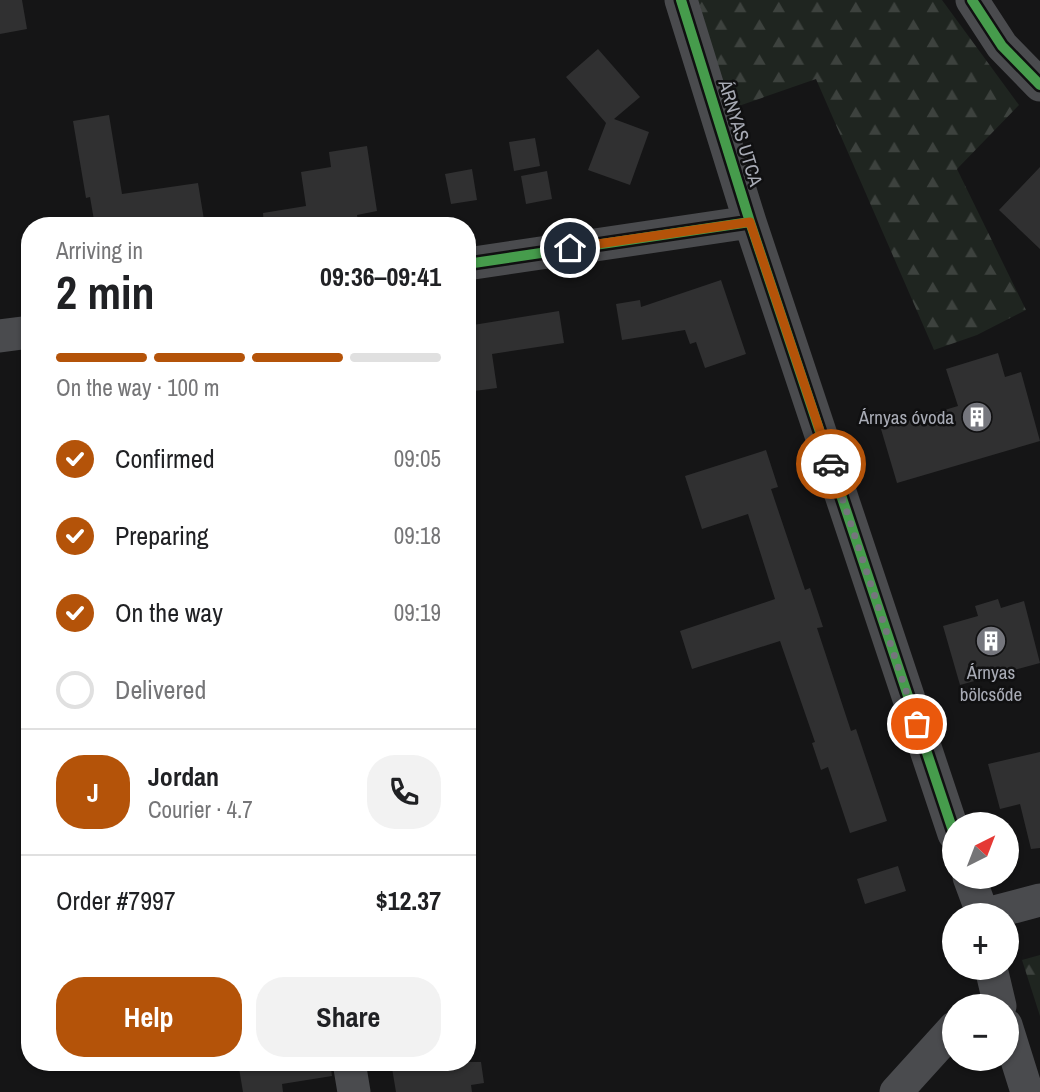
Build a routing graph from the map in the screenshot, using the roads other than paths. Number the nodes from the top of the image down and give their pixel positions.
1 (681, 0) edge
2 (972, 0) edge
3 (1040, 85) edge
4 (750, 222) junction
5 (476, 263) edge
6 (21, 334) edge
7 (0, 337) edge
8 (947, 812) edge
9 (1040, 900) edge
10 (1019, 906) edge
11 (942, 1041) edge
12 (1019, 1066) edge
13 (350, 1071) edge
14 (354, 1092) edge
15 (896, 1092) edge
16 (1027, 1092) edge

1 - 4 street, ÁRNYAS UTCA
2 - 3 street
4 - 5 street
4 - 8 street, ÁRNYAS UTCA
6 - 7 street
9 - 10 street
11 - 15 street
12 - 16 street
13 - 14 street

